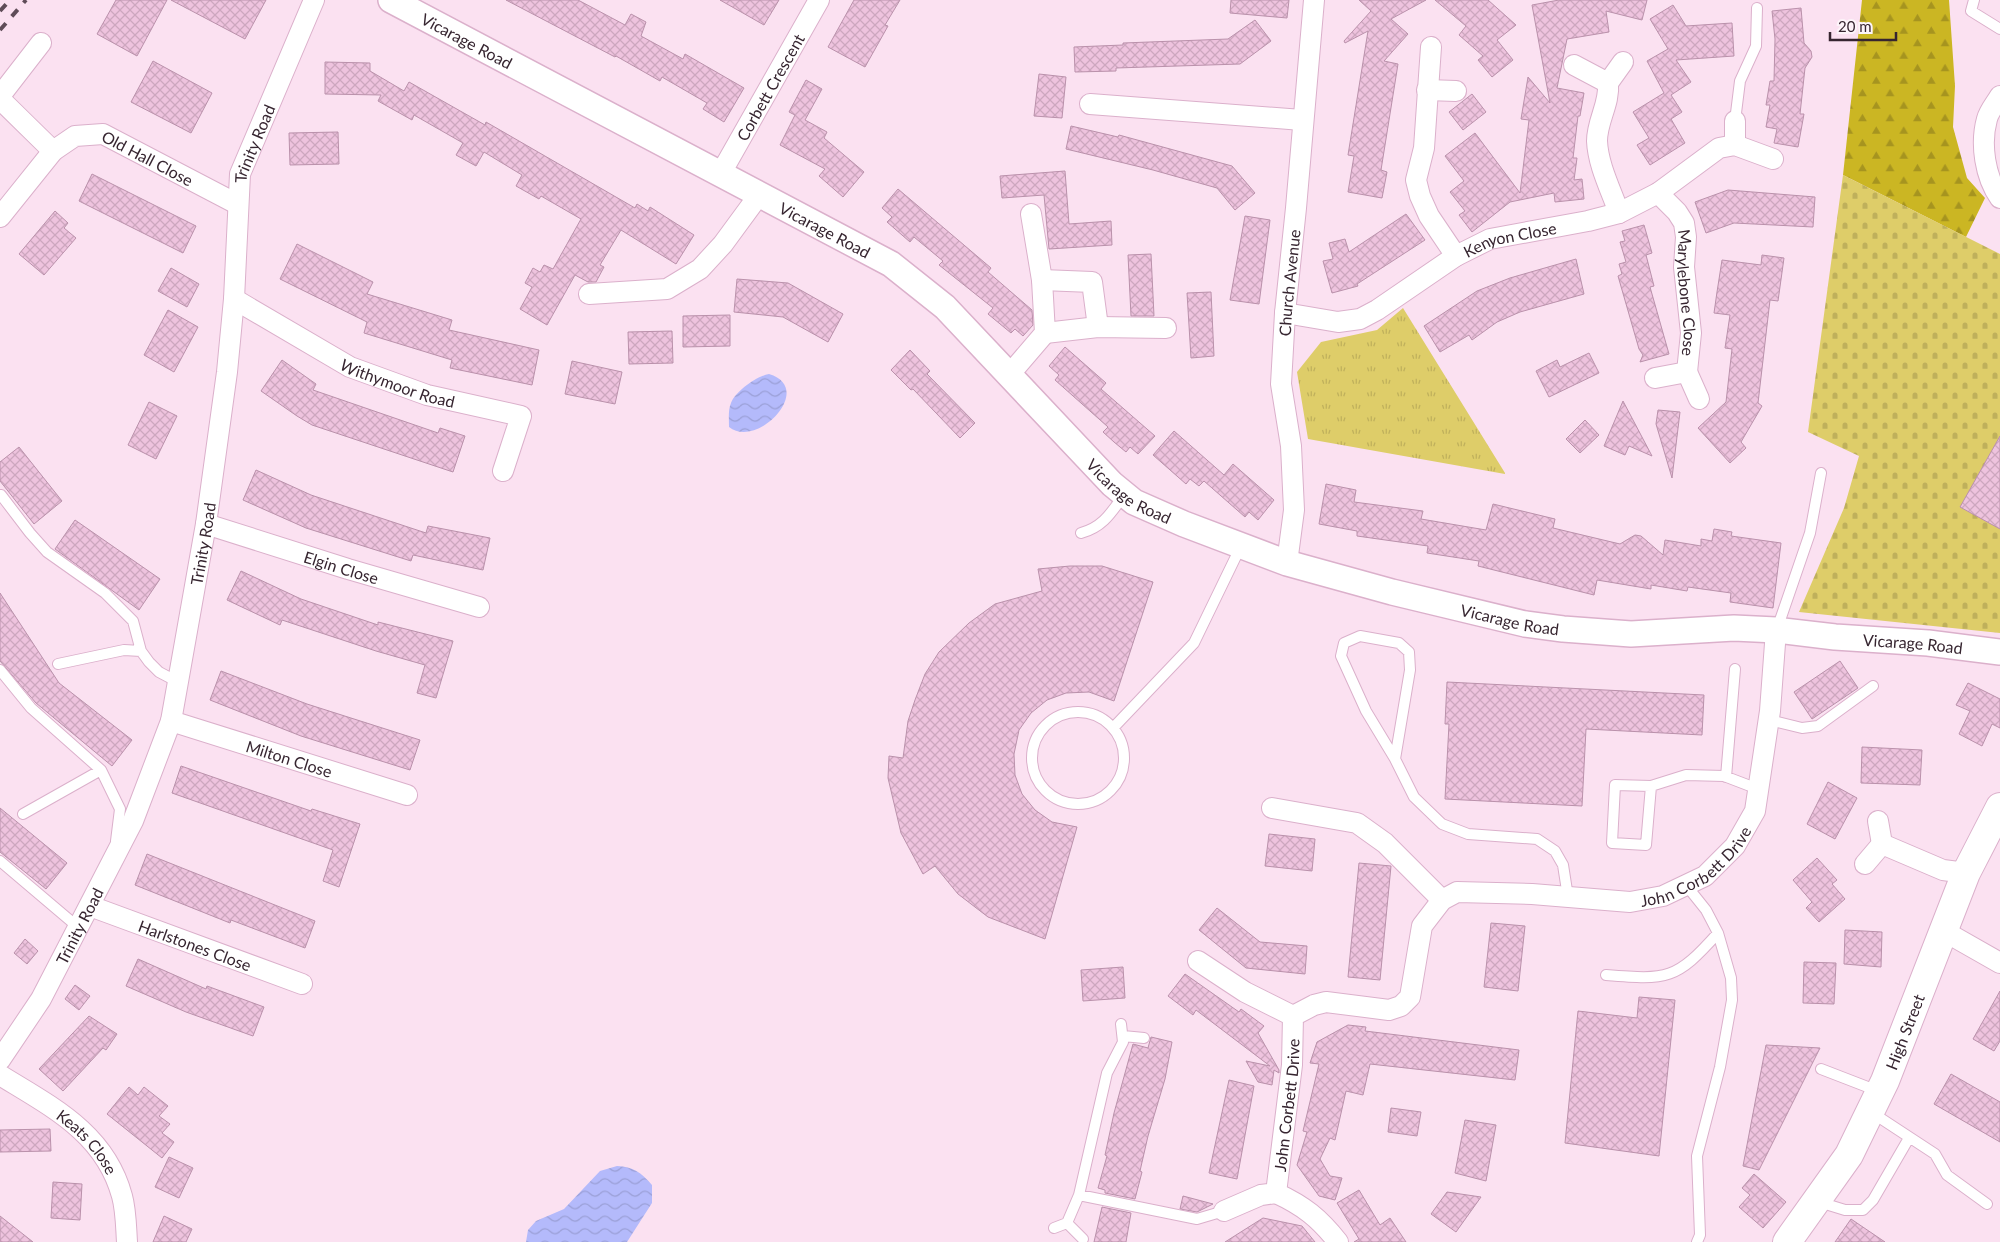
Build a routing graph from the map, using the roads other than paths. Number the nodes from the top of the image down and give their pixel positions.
1 (314, 0) edge
2 (391, 0) edge
3 (819, 0) edge
4 (1314, 0) edge
5 (1974, 0) edge
6 (1757, 8) dead end
7 (2000, 29) edge
8 (41, 43) dead end
9 (1430, 47) dead end
10 (1623, 62) dead end
11 (1574, 65) dead end
12 (1608, 83) junction
13 (1427, 90) junction
14 (1456, 91) dead end
15 (2000, 96) edge
16 (0, 97) edge
17 (1090, 104) dead end
18 (1302, 120) junction
19 (1735, 121) joint
20 (1735, 145) junction
21 (52, 151) junction
22 (1773, 159) dead end
23 (721, 173) junction
24 (1658, 193) junction
25 (760, 195) junction
26 (2000, 198) edge
27 (237, 204) junction
28 (1619, 213) junction
29 (1031, 214) dead end
30 (0, 217) edge
31 (1456, 256) junction
32 (1042, 280) junction
33 (589, 294) dead end
34 (234, 299) junction
35 (1284, 313) junction
36 (1098, 327) junction
37 (1166, 328) dead end
38 (1046, 333) junction
39 (1687, 372) junction
40 (1009, 375) junction
41 (1655, 378) dead end
42 (1699, 400) dead end
43 (503, 471) dead end
44 (1821, 473) dead end
45 (1124, 494) junction
46 (1, 495) edge
47 (206, 524) junction
48 (1081, 533) dead end
49 (1241, 545) junction
50 (1287, 563) junction
51 (479, 607) dead end
52 (1776, 630) junction
53 (141, 651) junction
54 (2000, 652) edge
55 (58, 664) dead end
56 (1735, 669) dead end
57 (0, 670) edge
58 (178, 682) junction
59 (1873, 686) dead end
60 (1769, 720) junction
61 (171, 722) junction
62 (1113, 728) junction
63 (1395, 759) junction
64 (101, 770) junction
65 (1726, 777) junction
66 (1651, 786) junction
67 (1758, 789) junction
68 (407, 795) dead end
69 (2000, 807) edge
70 (1272, 808) dead end
71 (23, 814) dead end
72 (1878, 822) dead end
73 (1882, 844) junction
74 (115, 857) junction
75 (0, 862) edge
76 (1865, 864) dead end
77 (1966, 873) junction
78 (1686, 885) junction
79 (1568, 897) junction
80 (1442, 900) junction
81 (90, 906) junction
82 (78, 928) junction
83 (1942, 930) junction
84 (1718, 934) junction
85 (1198, 960) dead end
86 (2000, 963) edge
87 (1606, 975) dead end
88 (302, 984) dead end
89 (1293, 1016) junction
90 (1122, 1024) dead end
91 (1123, 1036) junction
92 (1144, 1038) dead end
93 (0, 1060) edge
94 (1822, 1069) dead end
95 (0, 1075) edge
96 (1875, 1102) junction
97 (1909, 1138) junction
98 (1276, 1193) junction
99 (1078, 1196) junction
100 (1816, 1201) junction
101 (1988, 1204) dead end
102 (1224, 1211) joint
103 (1067, 1224) junction
104 (1054, 1228) dead end
105 (1083, 1239) dead end
106 (127, 1242) edge
107 (1338, 1242) edge
108 (1697, 1242) edge
109 (1787, 1242) edge

1 - 27 street, Trinity Road
2 - 23 street, Vicarage Road
3 - 23 street, Corbett Crescent
4 - 18 street, Church Avenue
5 - 7 lane
6 - 19 lane
8 - 16 street
9 - 13 street
10 - 12 street
11 - 12 street
12 - 28 street
13 - 14 street
13 - 31 street
15 - 26 street
16 - 21 street
17 - 18 street
18 - 35 street, Church Avenue
19 - 20 street
20 - 22 street
20 - 24 street, Kenyon Close
21 - 27 street, Old Hall Close
21 - 30 street, Old Hall Close
23 - 25 street, Vicarage Road
24 - 28 street, Kenyon Close
24 - 39 street, Marylebone Close
25 - 33 street
25 - 40 street, Vicarage Road
27 - 34 street, Trinity Road
28 - 31 street, Kenyon Close
29 - 32 street
31 - 35 street, Kenyon Close
32 - 36 street
32 - 38 street
34 - 43 street, Withymoor Road
34 - 47 street, Trinity Road
35 - 50 street, Church Avenue
36 - 37 street
36 - 38 street
38 - 40 street
39 - 41 street, Marylebone Close
39 - 42 street, Marylebone Close
40 - 45 street, Vicarage Road
44 - 52 lane
45 - 48 lane
45 - 49 street, Vicarage Road
46 - 53 lane
47 - 51 street, Elgin Close
47 - 58 street, Trinity Road
49 - 50 street, Vicarage Road
49 - 62 lane
50 - 52 street, Vicarage Road
52 - 54 street, Vicarage Road
52 - 60 street, John Corbett Drive
53 - 55 lane
53 - 58 lane
56 - 65 lane
57 - 64 lane
58 - 61 street, Trinity Road
59 - 60 lane
60 - 67 street, John Corbett Drive
61 - 68 street, Milton Close
61 - 74 street, Trinity Road
62 - 62 lane
63 - 63 lane
63 - 79 lane
64 - 71 lane
64 - 74 lane
65 - 66 lane
65 - 67 lane
66 - 66 lane
67 - 78 street, John Corbett Drive
69 - 77 highway, High Street
70 - 80 street
72 - 73 street
73 - 76 street
73 - 77 street
74 - 81 street, Trinity Road
75 - 82 lane
77 - 83 highway, High Street
78 - 79 street, John Corbett Drive
78 - 84 lane
79 - 80 street, John Corbett Drive
80 - 89 street, John Corbett Drive
81 - 82 street, Trinity Road
81 - 88 street, Harlstones Close
82 - 93 street, Trinity Road
83 - 86 street
83 - 96 highway, High Street
84 - 87 lane
84 - 108 lane
85 - 89 street, John Corbett Drive
89 - 98 street, John Corbett Drive
90 - 91 lane
91 - 92 lane
91 - 99 lane
94 - 96 lane
95 - 106 street, Keats Close
96 - 97 lane
96 - 100 highway, High Street
97 - 100 lane
97 - 101 lane
98 - 102 street, John Corbett Drive
98 - 107 street, John Corbett Drive
99 - 102 lane
99 - 103 lane
100 - 109 highway, High Street
103 - 104 lane
103 - 105 lane

